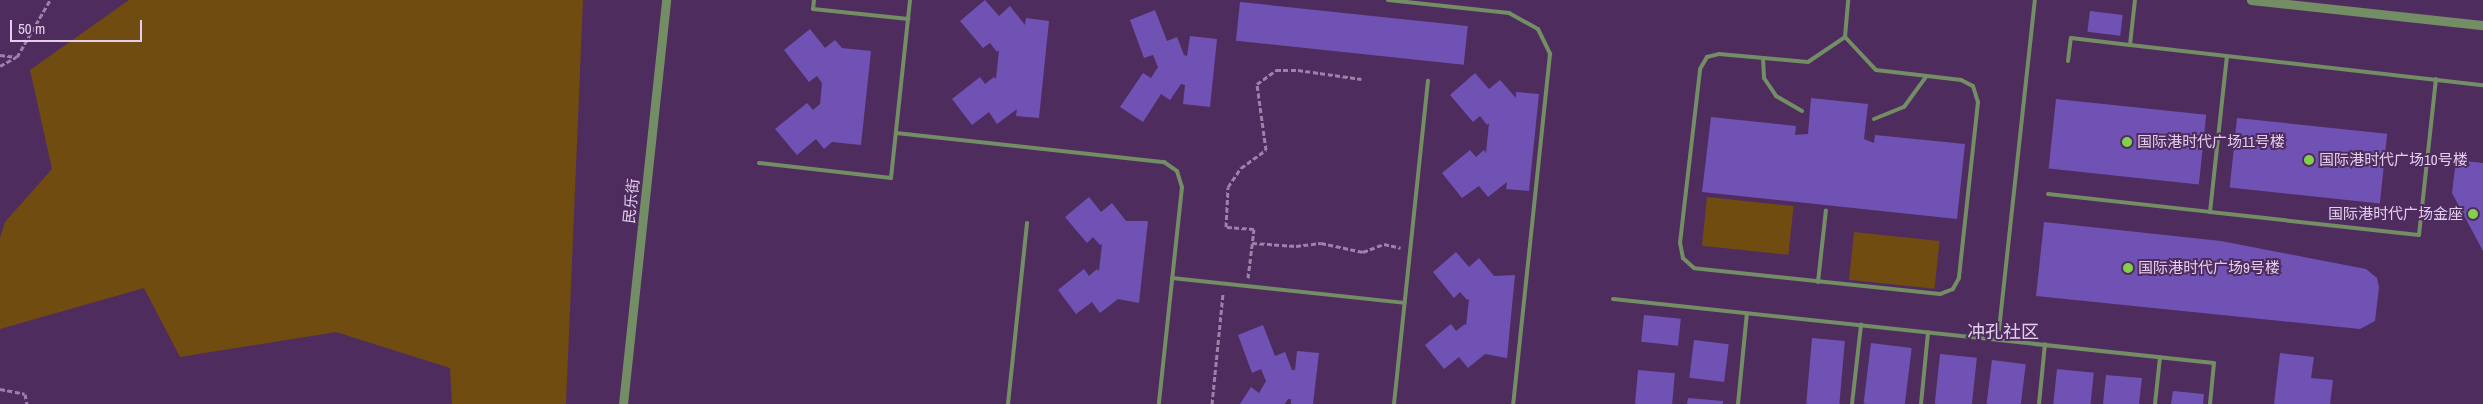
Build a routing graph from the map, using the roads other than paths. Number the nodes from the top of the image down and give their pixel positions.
1 (666, 0) edge
2 (814, 0) edge
3 (910, 0) edge
4 (1389, 0) edge
5 (1848, 0) edge
6 (2035, 0) edge
7 (2135, 0) edge
8 (2251, 0) edge
9 (908, 19) junction
10 (2483, 25) edge
11 (1845, 37) junction
12 (2130, 45) junction
13 (2227, 56) junction
14 (1763, 58) junction
15 (2068, 61) dead end
16 (1926, 77) junction
17 (2436, 79) junction
18 (1428, 81) dead end
19 (2483, 85) edge
20 (1802, 111) dead end
21 (1874, 119) dead end
22 (896, 133) junction
23 (759, 163) dead end
24 (2048, 194) dead end
25 (1826, 210) dead end
26 (2210, 212) junction
27 (1027, 222) dead end
28 (1172, 278) junction
29 (1818, 282) junction
30 (1613, 299) dead end
31 (1405, 303) junction
32 (1748, 313) junction
33 (1861, 325) junction
34 (1928, 332) junction
35 (1998, 340) junction
36 (2045, 344) junction
37 (2160, 356) junction
38 (623, 404) edge
39 (1008, 404) edge
40 (1159, 404) edge
41 (1394, 404) edge
42 (1513, 404) edge
43 (1738, 404) edge
44 (1852, 404) edge
45 (1921, 404) edge
46 (2039, 404) edge
47 (2155, 404) edge
48 (2210, 404) edge

1 - 38 street, 民乐街
2 - 9 lane
3 - 9 lane
4 - 42 lane
5 - 11 lane
6 - 35 lane
7 - 12 lane
8 - 10 street
9 - 22 lane
11 - 14 lane
11 - 16 lane
12 - 13 lane
12 - 15 lane
13 - 17 lane
13 - 26 lane
14 - 20 lane
14 - 29 lane
16 - 21 lane
16 - 29 lane
17 - 19 lane
17 - 26 lane
18 - 31 lane
22 - 23 lane
22 - 28 lane
24 - 26 lane
25 - 29 lane
27 - 39 lane
28 - 31 lane
28 - 40 lane
30 - 32 lane
31 - 41 lane
32 - 33 lane
32 - 43 lane
33 - 34 lane
33 - 44 lane
34 - 35 lane
34 - 45 lane
35 - 36 lane
36 - 37 lane
36 - 46 lane
37 - 47 lane
37 - 48 lane

